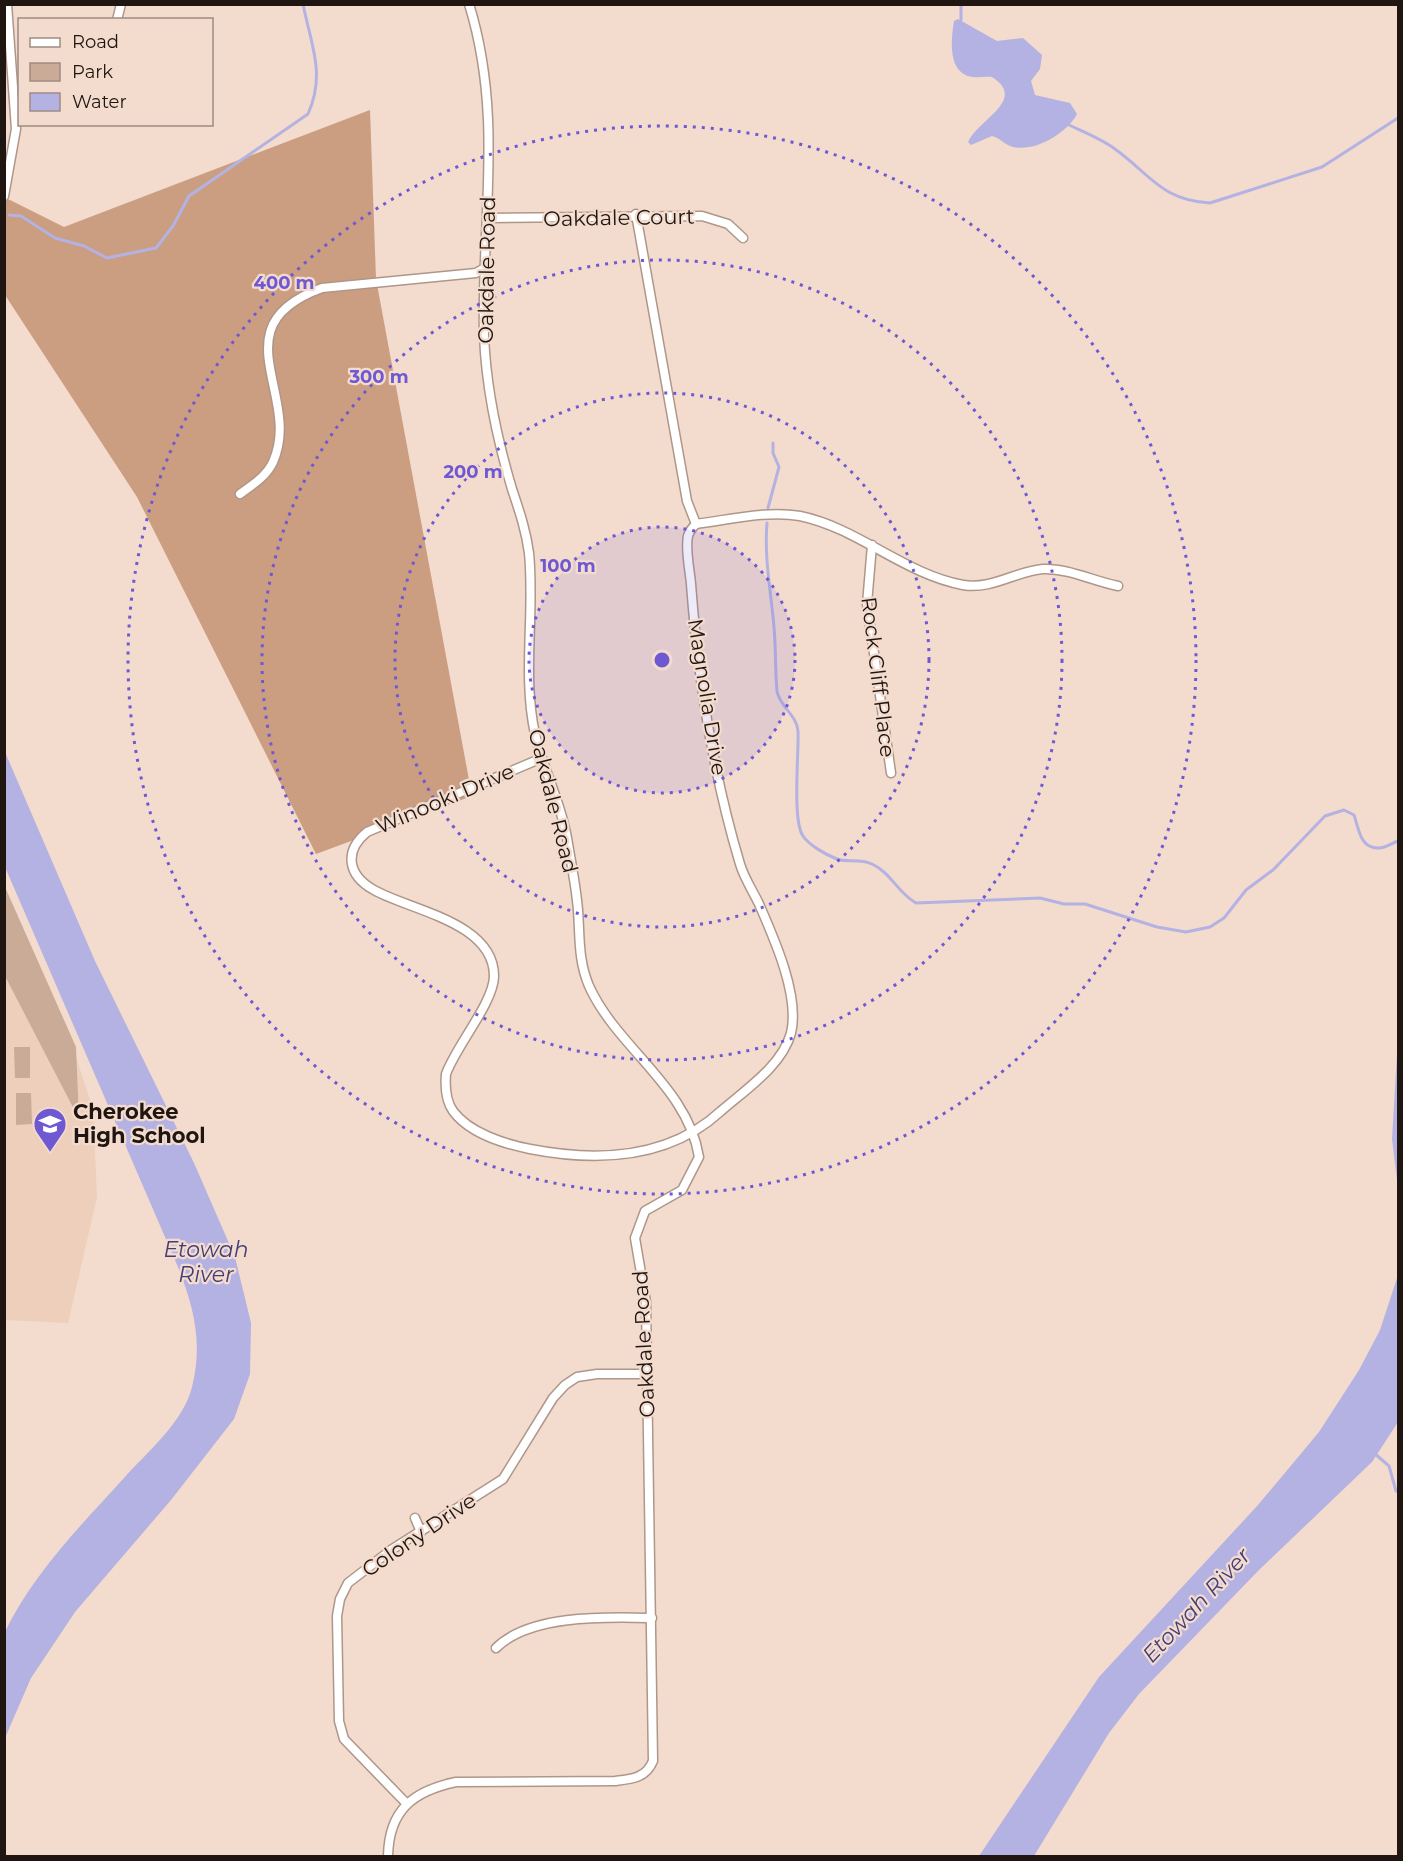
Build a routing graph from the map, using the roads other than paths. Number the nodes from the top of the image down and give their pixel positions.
1 (7, 4) edge
2 (469, 4) edge
3 (4, 196) edge
4 (636, 214) junction
5 (489, 218) junction
6 (743, 238) dead end
7 (483, 269) junction
8 (240, 494) dead end
9 (696, 524) junction
10 (872, 545) junction
11 (1118, 586) dead end
12 (542, 758) junction
13 (891, 772) dead end
14 (692, 1134) junction
15 (647, 1374) junction
16 (415, 1518) dead end
17 (421, 1532) junction
18 (652, 1618) junction
19 (496, 1648) dead end
20 (407, 1804) junction
21 (388, 1857) edge

1 - 3 street
2 - 5 street, Oakdale Road
4 - 5 street, Oakdale Court
4 - 6 street, Oakdale Court
4 - 9 street
5 - 7 street, Oakdale Road
7 - 8 street
7 - 12 street, Oakdale Road
9 - 10 street
9 - 14 street, Magnolia Drive
10 - 11 street
10 - 13 street, Rock Cliff Place
12 - 14 street, Oakdale Road
12 - 14 street, Winooki Drive
14 - 15 street, Oakdale Road
15 - 17 street, Colony Drive
15 - 18 street, Oakdale Road
16 - 17 street
17 - 20 street, Colony Drive
18 - 19 street
18 - 20 street, Oakdale Road
20 - 21 street, Oakdale Road

